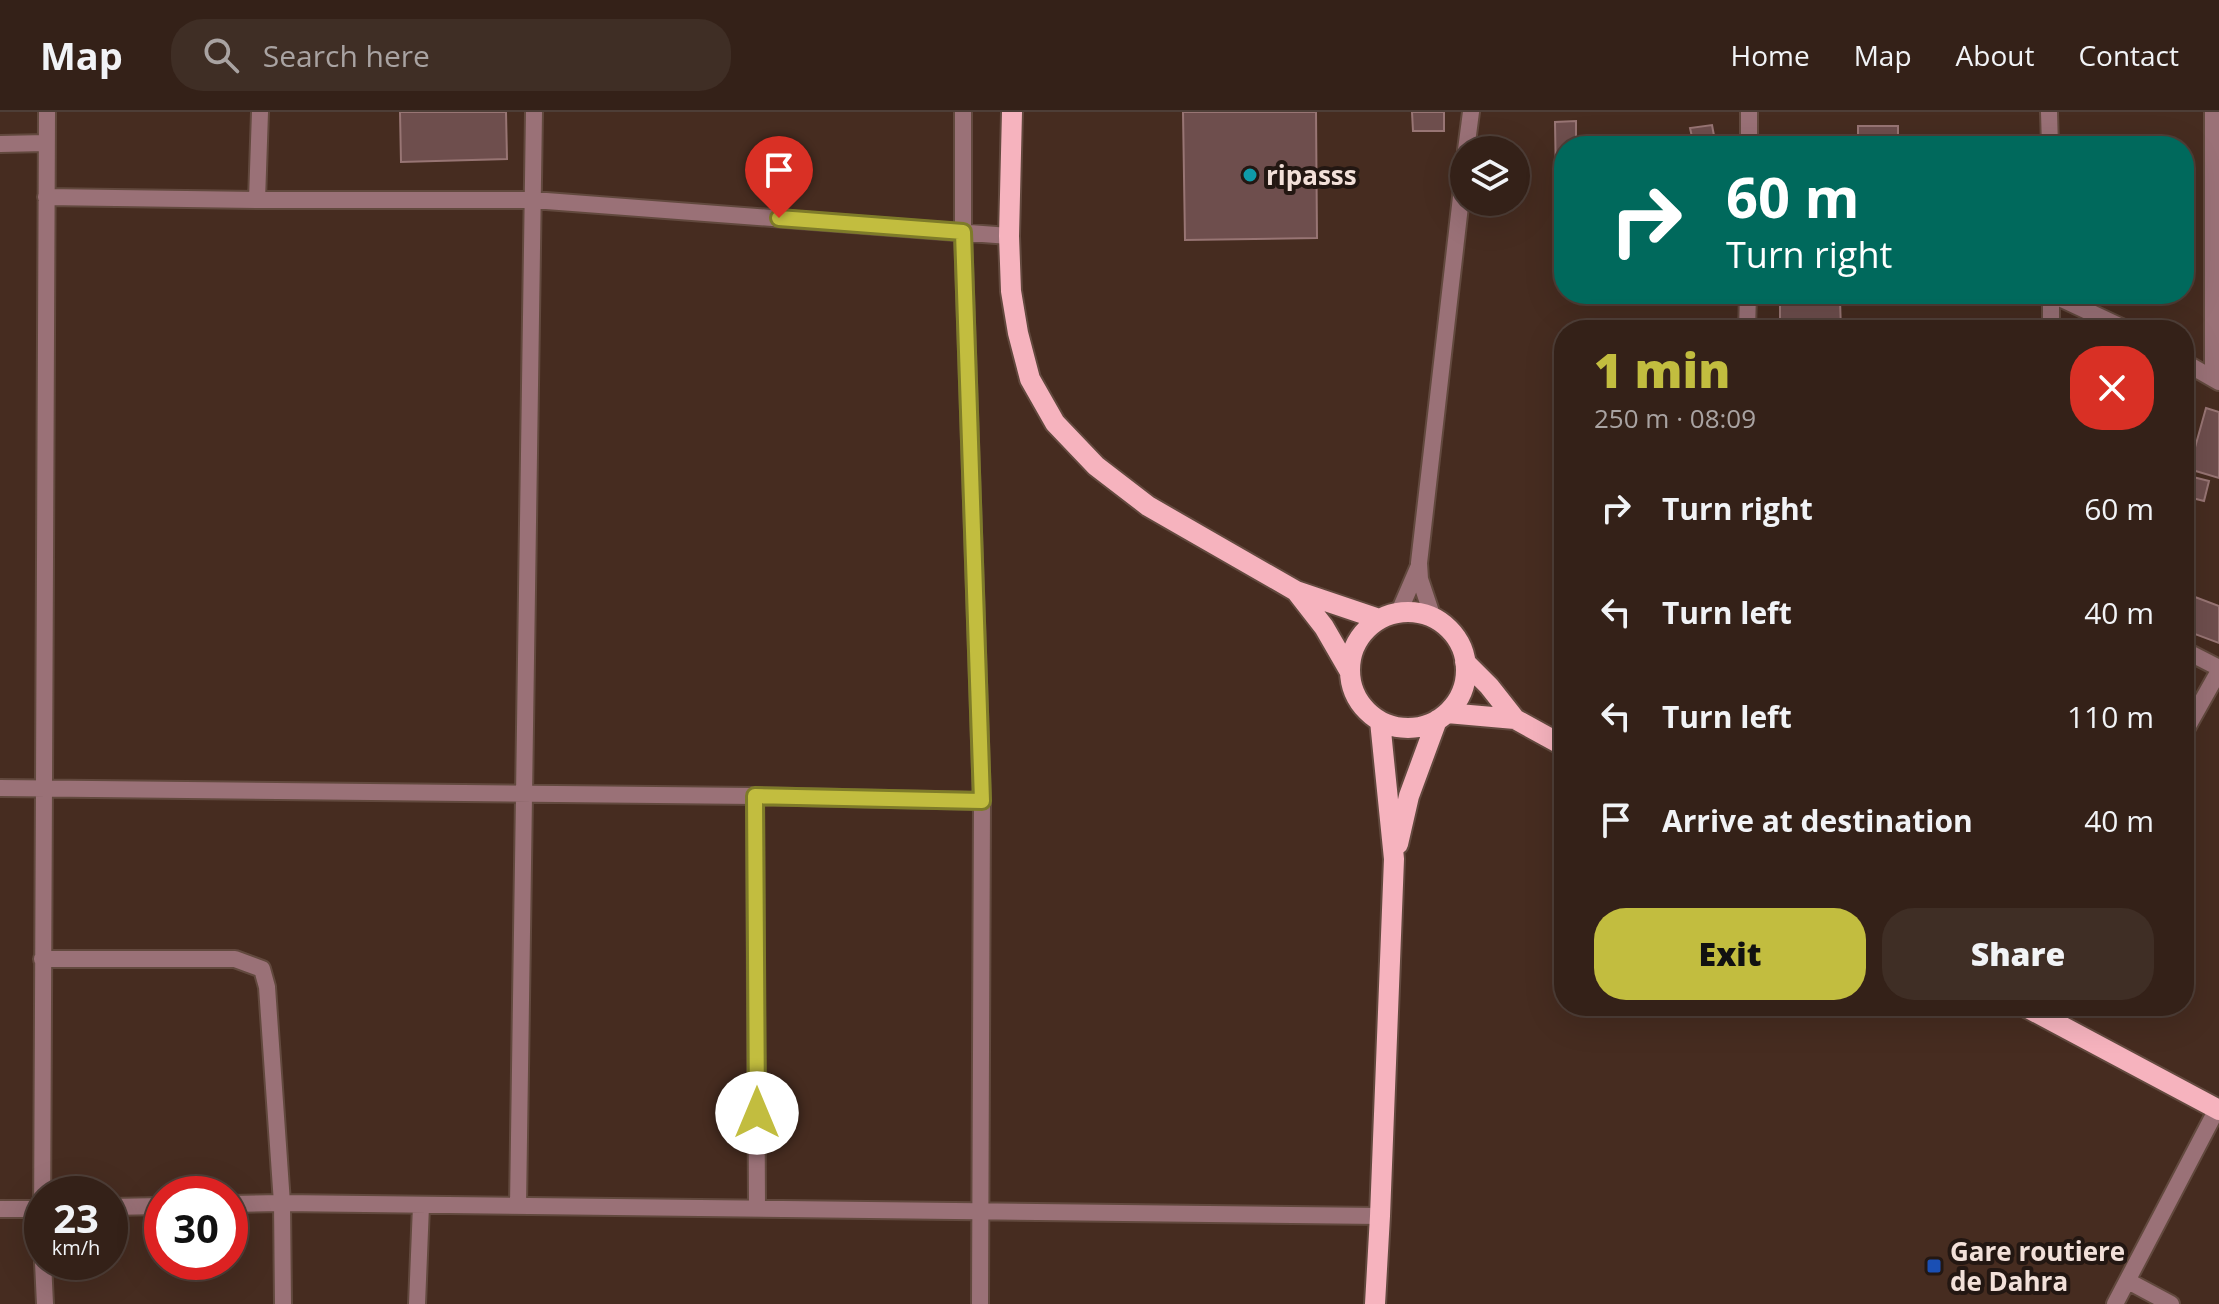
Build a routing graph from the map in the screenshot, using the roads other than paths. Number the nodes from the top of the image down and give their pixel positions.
1 (47, 112) edge
2 (260, 112) edge
3 (534, 112) edge
4 (963, 112) edge
5 (1012, 112) edge
6 (1471, 112) edge
7 (1749, 112) edge
8 (2049, 112) edge
9 (2213, 112) edge
10 (1468, 136) edge
11 (1749, 136) edge
12 (2050, 136) edge
13 (46, 143) junction
14 (0, 144) edge
15 (46, 197) junction
16 (257, 200) junction
17 (533, 200) junction
18 (1459, 216) edge
19 (963, 232) junction
20 (1009, 236) junction
21 (2072, 304) edge
22 (2107, 320) edge
23 (2194, 368) edge
24 (2216, 380) edge
25 (1419, 563) junction
26 (1296, 591) junction
27 (1399, 612) junction
28 (1433, 618) junction
29 (1379, 619) junction
30 (2194, 656) edge
31 (1465, 662) junction
32 (2219, 670) edge
33 (1350, 672) junction
34 (2194, 715) edge
35 (1442, 716) junction
36 (1515, 719) junction
37 (1380, 721) junction
38 (1554, 740) edge
39 (0, 788) edge
40 (43, 788) junction
41 (524, 794) junction
42 (755, 796) junction
43 (982, 801) junction
44 (1394, 859) junction
45 (42, 959) junction
46 (2046, 1016) edge
47 (2218, 1110) edge
48 (42, 1176) edge
49 (282, 1203) junction
50 (248, 1204) edge
51 (421, 1206) junction
52 (518, 1206) junction
53 (757, 1208) junction
54 (0, 1209) edge
55 (24, 1209) edge
56 (980, 1210) junction
57 (1380, 1216) junction
58 (44, 1280) edge
59 (2128, 1281) junction
60 (45, 1304) edge
61 (283, 1304) edge
62 (417, 1304) edge
63 (980, 1304) edge
64 (1375, 1304) edge
65 (2115, 1304) edge
66 (2171, 1304) edge

1 - 13 street
2 - 16 street
3 - 17 street
4 - 19 street
5 - 20 main road
6 - 10 street
7 - 11 street
8 - 12 street
9 - 24 street
13 - 14 street
13 - 15 street
15 - 16 street
15 - 40 street
16 - 17 street
17 - 19 street
17 - 41 street
18 - 25 street
19 - 20 street
19 - 43 street
20 - 26 main road
21 - 22 street
23 - 24 street
25 - 27 street
25 - 28 street
26 - 29 main road
26 - 33 main road
27 - 28 main road
27 - 29 main road
28 - 31 main road
29 - 33 main road
30 - 32 street
31 - 35 main road
31 - 36 main road
32 - 34 street
33 - 37 main road
35 - 36 main road
35 - 37 main road
35 - 44 main road
36 - 38 main road
37 - 44 main road
39 - 40 street
40 - 41 street
40 - 45 street
41 - 42 street
41 - 52 street
42 - 43 street
42 - 53 street
43 - 56 street
44 - 57 main road
45 - 48 street
45 - 49 street
46 - 47 main road
47 - 59 street
49 - 50 street
49 - 51 street
49 - 61 street
51 - 52 street
51 - 62 street
52 - 53 street
53 - 56 street
54 - 55 street
56 - 57 street
56 - 63 street
57 - 64 main road
58 - 60 street
59 - 65 street
59 - 66 street

